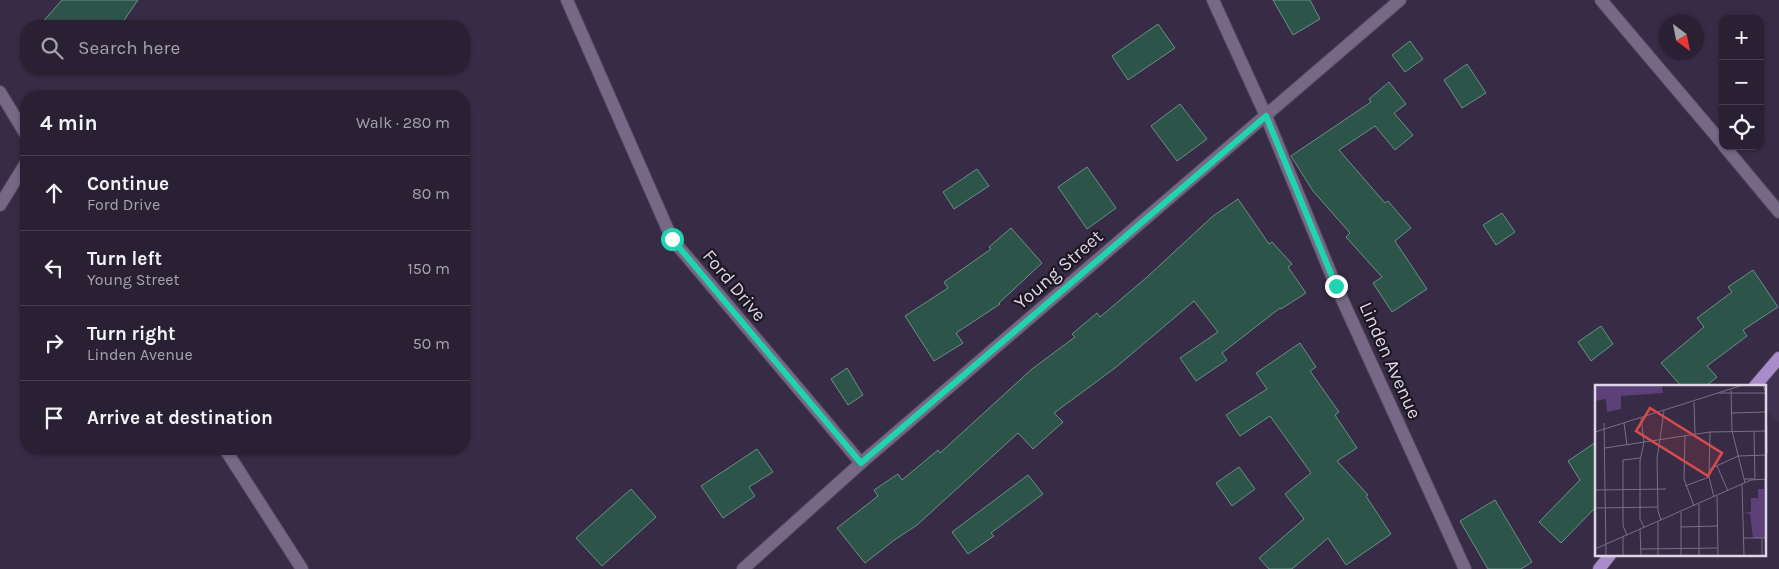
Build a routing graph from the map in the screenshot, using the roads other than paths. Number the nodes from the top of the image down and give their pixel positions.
1 (566, 0) edge
2 (1213, 0) edge
3 (1400, 0) edge
4 (1601, 0) edge
5 (0, 92) edge
6 (1266, 116) junction
7 (20, 125) edge
8 (1719, 139) edge
9 (1728, 150) edge
10 (20, 173) edge
11 (0, 205) edge
12 (1779, 212) edge
13 (1779, 358) edge
14 (1756, 385) edge
15 (229, 455) edge
16 (861, 463) junction
17 (1609, 556) edge
18 (302, 569) edge
19 (743, 569) edge
20 (1465, 569) edge
21 (1598, 569) edge

1 - 16 street, Ford Drive
2 - 6 street, Linden Avenue
3 - 6 street, Young Street
4 - 8 street
5 - 7 street
6 - 16 street, Young Street
6 - 20 street, Linden Avenue
9 - 12 street
10 - 11 street
13 - 14 main road
15 - 18 street
16 - 19 street, Young Street
17 - 21 main road

